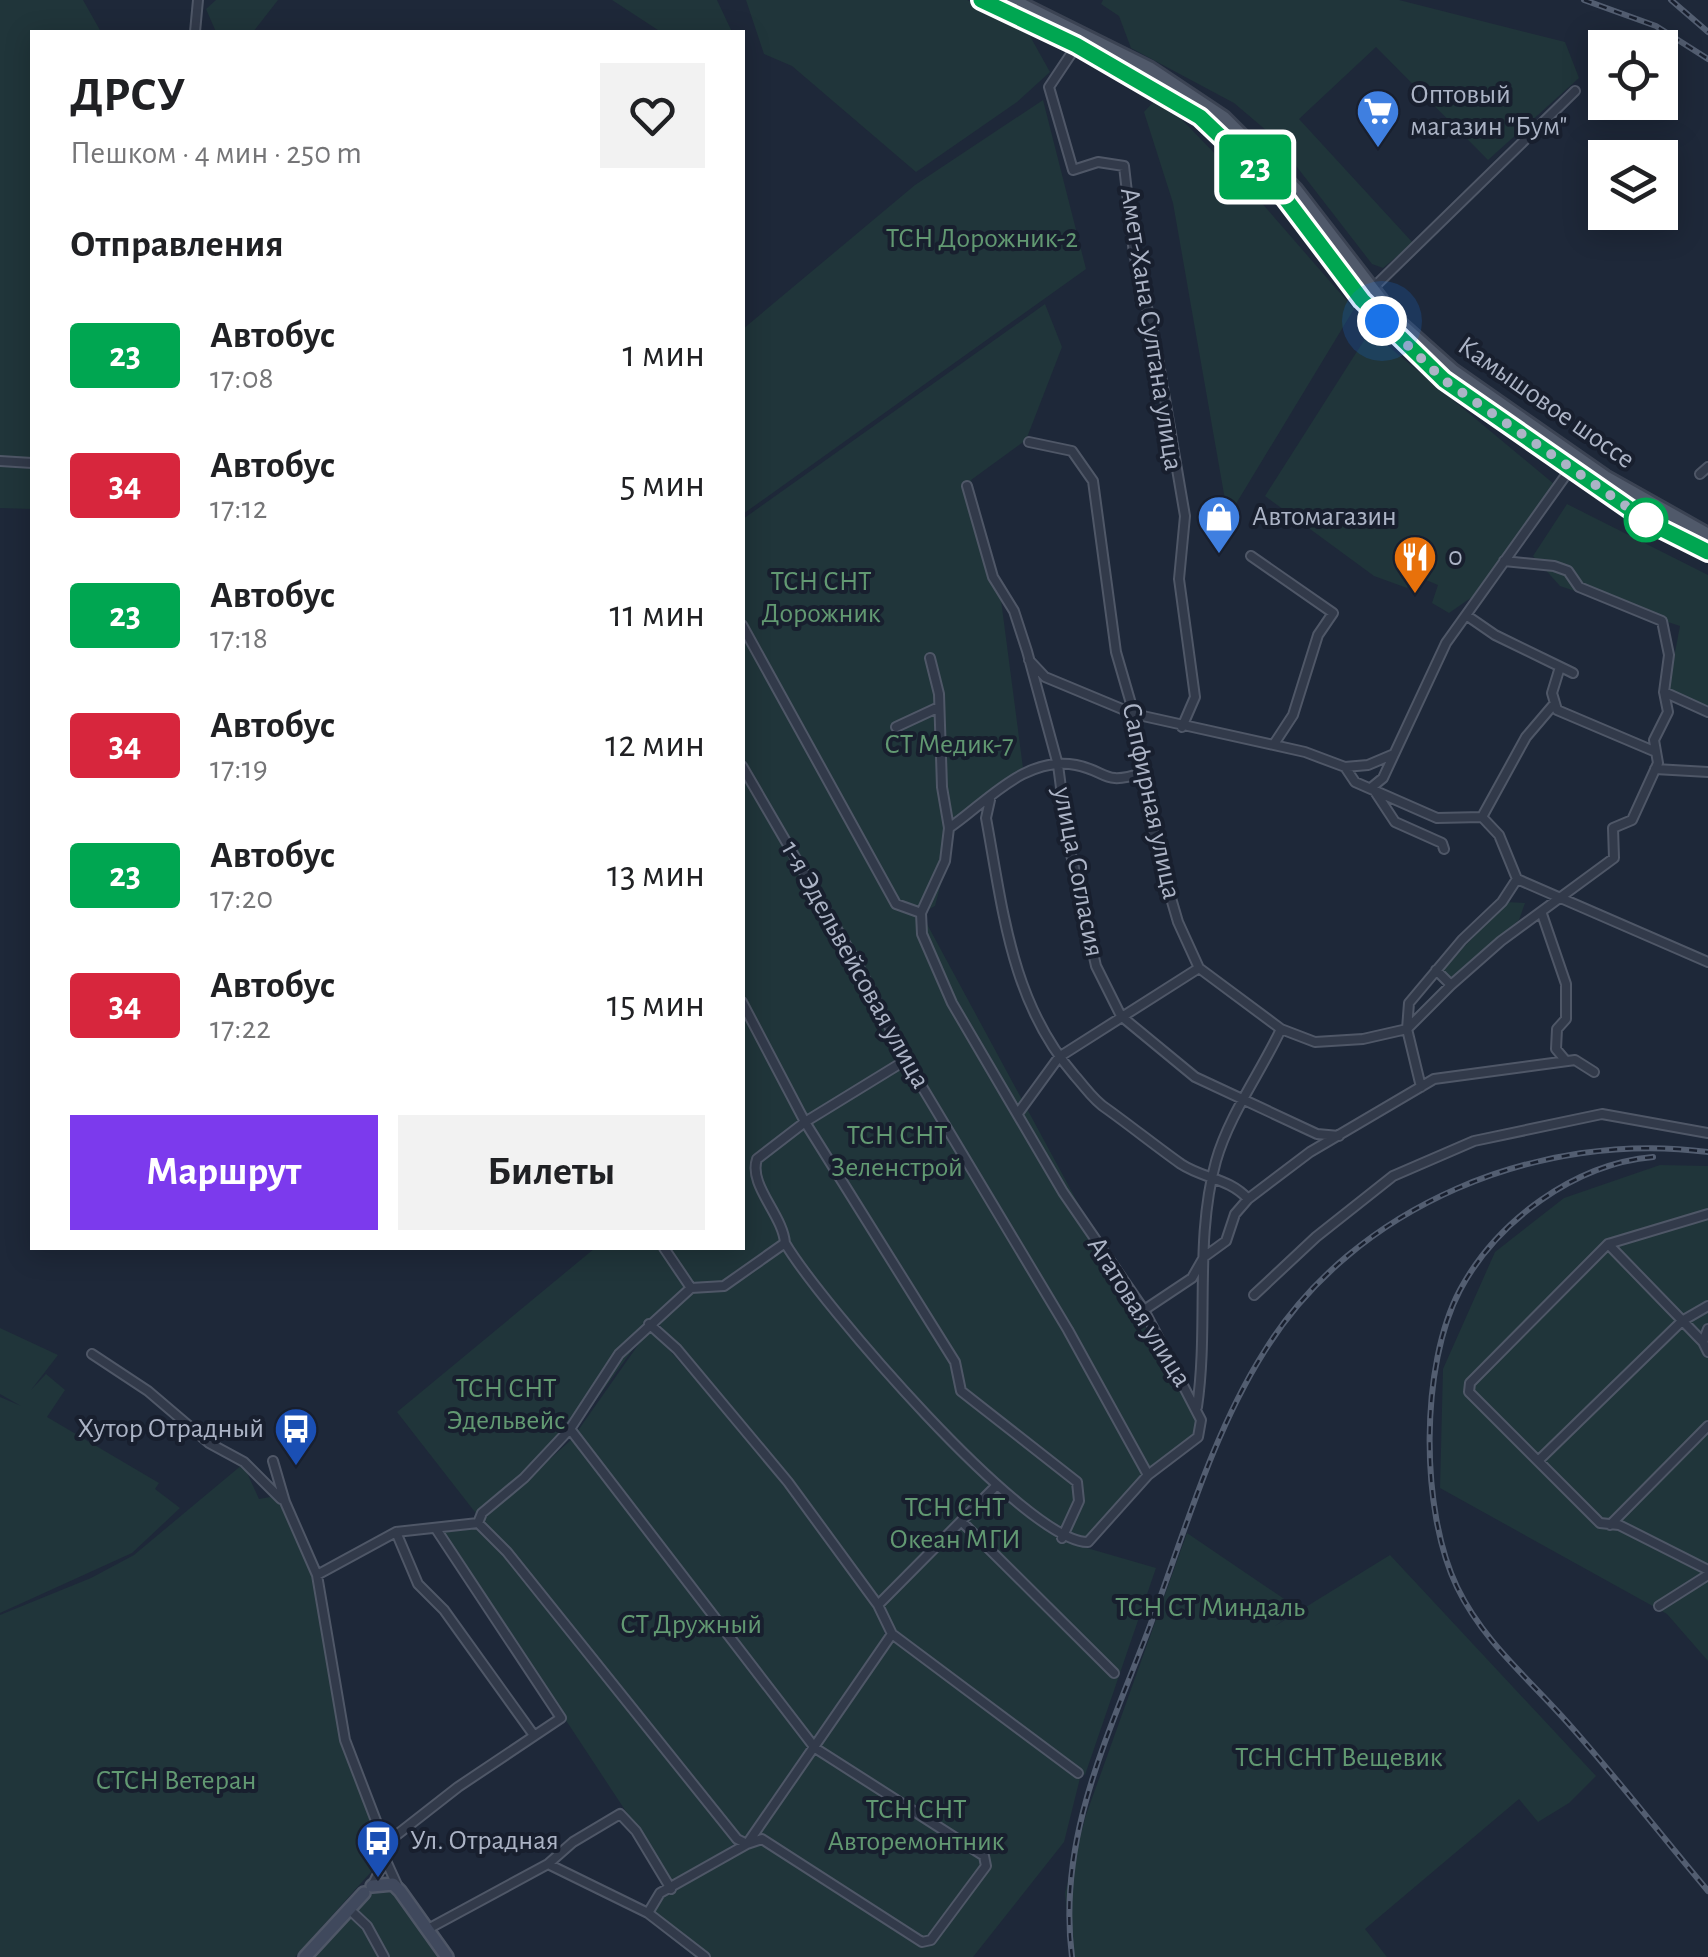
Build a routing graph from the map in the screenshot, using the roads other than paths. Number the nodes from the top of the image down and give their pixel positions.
1 (198, 0) edge
2 (981, 0) edge
3 (1012, 0) edge
4 (195, 30) edge
5 (1076, 45) junction
6 (1576, 91) dead end
7 (1372, 290) junction
8 (1029, 442) dead end
9 (0, 462) edge
10 (30, 463) edge
11 (1571, 468) junction
12 (967, 486) dead end
13 (1708, 536) edge
14 (1708, 552) edge
15 (1251, 556) dead end
16 (1504, 561) junction
17 (1466, 615) junction
18 (745, 630) edge
19 (930, 658) dead end
20 (1028, 660) junction
21 (1560, 667) junction
22 (1573, 673) dead end
23 (1664, 692) junction
24 (1555, 703) junction
25 (939, 708) junction
26 (1708, 712) edge
27 (1134, 714) junction
28 (896, 727) dead end
29 (1182, 727) junction
30 (1274, 744) junction
31 (1656, 752) junction
32 (1394, 754) junction
33 (1058, 766) junction
34 (1345, 766) junction
35 (1655, 769) junction
36 (745, 771) edge
37 (1708, 772) edge
38 (1142, 773) junction
39 (1372, 786) junction
40 (990, 800) junction
41 (1482, 817) junction
42 (948, 828) junction
43 (1444, 849) dead end
44 (1517, 879) junction
45 (1562, 896) junction
46 (921, 913) junction
47 (1542, 914) junction
48 (1708, 962) edge
49 (1199, 968) junction
50 (1436, 970) junction
51 (1451, 985) junction
52 (745, 1008) edge
53 (1121, 1016) junction
54 (1407, 1028) junction
55 (1280, 1029) junction
56 (1058, 1056) junction
57 (906, 1060) junction
58 (1566, 1061) junction
59 (1594, 1072) dead end
60 (1422, 1087) junction
61 (1244, 1102) junction
62 (1019, 1112) junction
63 (805, 1122) junction
64 (1708, 1133) edge
65 (1339, 1136) junction
66 (1214, 1176) junction
67 (1248, 1200) junction
68 (1708, 1214) edge
69 (785, 1243) junction
70 (1608, 1244) junction
71 (665, 1250) edge
72 (1204, 1257) junction
73 (690, 1288) junction
74 (1254, 1296) dead end
75 (1708, 1306) edge
76 (1144, 1310) junction
77 (1682, 1321) junction
78 (649, 1324) junction
79 (1708, 1328) edge
80 (1703, 1342) junction
81 (1708, 1352) edge
82 (92, 1354) dead end
83 (1197, 1407) junction
84 (1708, 1426) edge
85 (570, 1428) junction
86 (1539, 1460) junction
87 (273, 1462) dead end
88 (1148, 1475) junction
89 (998, 1485) junction
90 (284, 1502) junction
91 (962, 1522) junction
92 (478, 1523) junction
93 (1610, 1525) junction
94 (436, 1529) junction
95 (396, 1532) junction
96 (1062, 1538) junction
97 (1708, 1572) edge
98 (317, 1575) junction
99 (878, 1605) junction
100 (1660, 1606) dead end
101 (892, 1634) junction
102 (1114, 1672) dead end
103 (533, 1734) junction
104 (815, 1748) junction
105 (1078, 1774) dead end
106 (747, 1844) junction
107 (380, 1848) junction
108 (548, 1864) junction
109 (671, 1888) junction
110 (368, 1889) junction
111 (400, 1892) junction
112 (350, 1910) junction
113 (648, 1914) junction
114 (428, 1929) junction
115 (305, 1957) edge
116 (384, 1957) edge
117 (447, 1957) edge
118 (706, 1957) edge

1 - 4 street
2 - 5 main road, Камышовое шоссе
3 - 7 main road, Камышовое шоссе
5 - 11 main road, Камышовое шоссе
5 - 29 street, Амет-Хана Султана улица
6 - 7 street
7 - 13 main road, Камышовое шоссе
8 - 27 street, Сапфирная улица
9 - 10 street
11 - 14 main road, Камышовое шоссе
11 - 16 street, Камышовое шоссе
12 - 20 street, улица Согласия
15 - 30 street
16 - 17 street, Камышовое шоссе
16 - 23 street
17 - 21 street
17 - 32 street, Камышовое шоссе
18 - 46 street
19 - 25 street
20 - 27 street
20 - 33 street, улица Согласия
21 - 22 street
21 - 24 street
23 - 26 street
23 - 31 street
24 - 31 street
24 - 41 street
25 - 28 street
25 - 42 street
27 - 29 street
27 - 38 street, Сапфирная улица
29 - 30 street
30 - 34 street
31 - 35 street
32 - 34 street
32 - 39 street, Камышовое шоссе
33 - 38 street
33 - 40 street
33 - 53 street, улица Согласия
34 - 39 street
35 - 37 street
35 - 45 street
36 - 57 street, 1-я Эдельвейсовая улица
38 - 49 street, Сапфирная улица
39 - 41 street
39 - 43 street
40 - 42 street
40 - 56 street
41 - 44 street
42 - 46 street
44 - 45 street
44 - 50 street
45 - 47 street
45 - 48 street
46 - 62 street, Агатовая улица
47 - 51 street
47 - 58 street
49 - 53 street
49 - 55 street, Сапфирная улица
50 - 51 street
50 - 54 street
51 - 54 street
52 - 63 street
53 - 56 street
53 - 61 street, улица Согласия
54 - 55 street, Сапфирная улица
54 - 60 street
55 - 61 street
56 - 62 street
56 - 66 street
57 - 63 street
57 - 88 street, 1-я Эдельвейсовая улица
58 - 59 street
58 - 60 street
60 - 65 street
61 - 65 street, улица Согласия
61 - 66 street
62 - 76 street, Агатовая улица
63 - 69 street
63 - 96 street
64 - 74 street
65 - 67 street
66 - 67 street
66 - 72 street
67 - 72 street
68 - 70 street
69 - 73 street
69 - 89 street
70 - 77 street
70 - 86 street
71 - 73 street
72 - 76 street
72 - 83 street
73 - 78 street
75 - 77 street
76 - 83 street, Агатовая улица
77 - 80 street
77 - 86 street
78 - 85 street
78 - 99 street
79 - 80 street
80 - 81 street
82 - 90 street
83 - 88 street, Агатовая улица
84 - 93 street
85 - 92 street
85 - 104 street
86 - 93 street
87 - 90 street
88 - 96 street, Агатовая улица
89 - 91 street
89 - 96 street
90 - 98 street
91 - 99 street
91 - 102 street
92 - 94 street
92 - 106 street
93 - 97 street
94 - 95 street
94 - 103 street
95 - 98 street
95 - 103 street
97 - 100 street
98 - 107 street
99 - 101 street
101 - 104 street
101 - 105 street
103 - 107 street
104 - 106 street
104 - 106 street
106 - 109 street
107 - 110 street
107 - 111 street
108 - 109 street
108 - 113 street
108 - 114 street
109 - 113 street
110 - 111 main road
110 - 112 main road
111 - 114 main road
112 - 115 main road
112 - 116 street
113 - 118 street
114 - 117 main road

